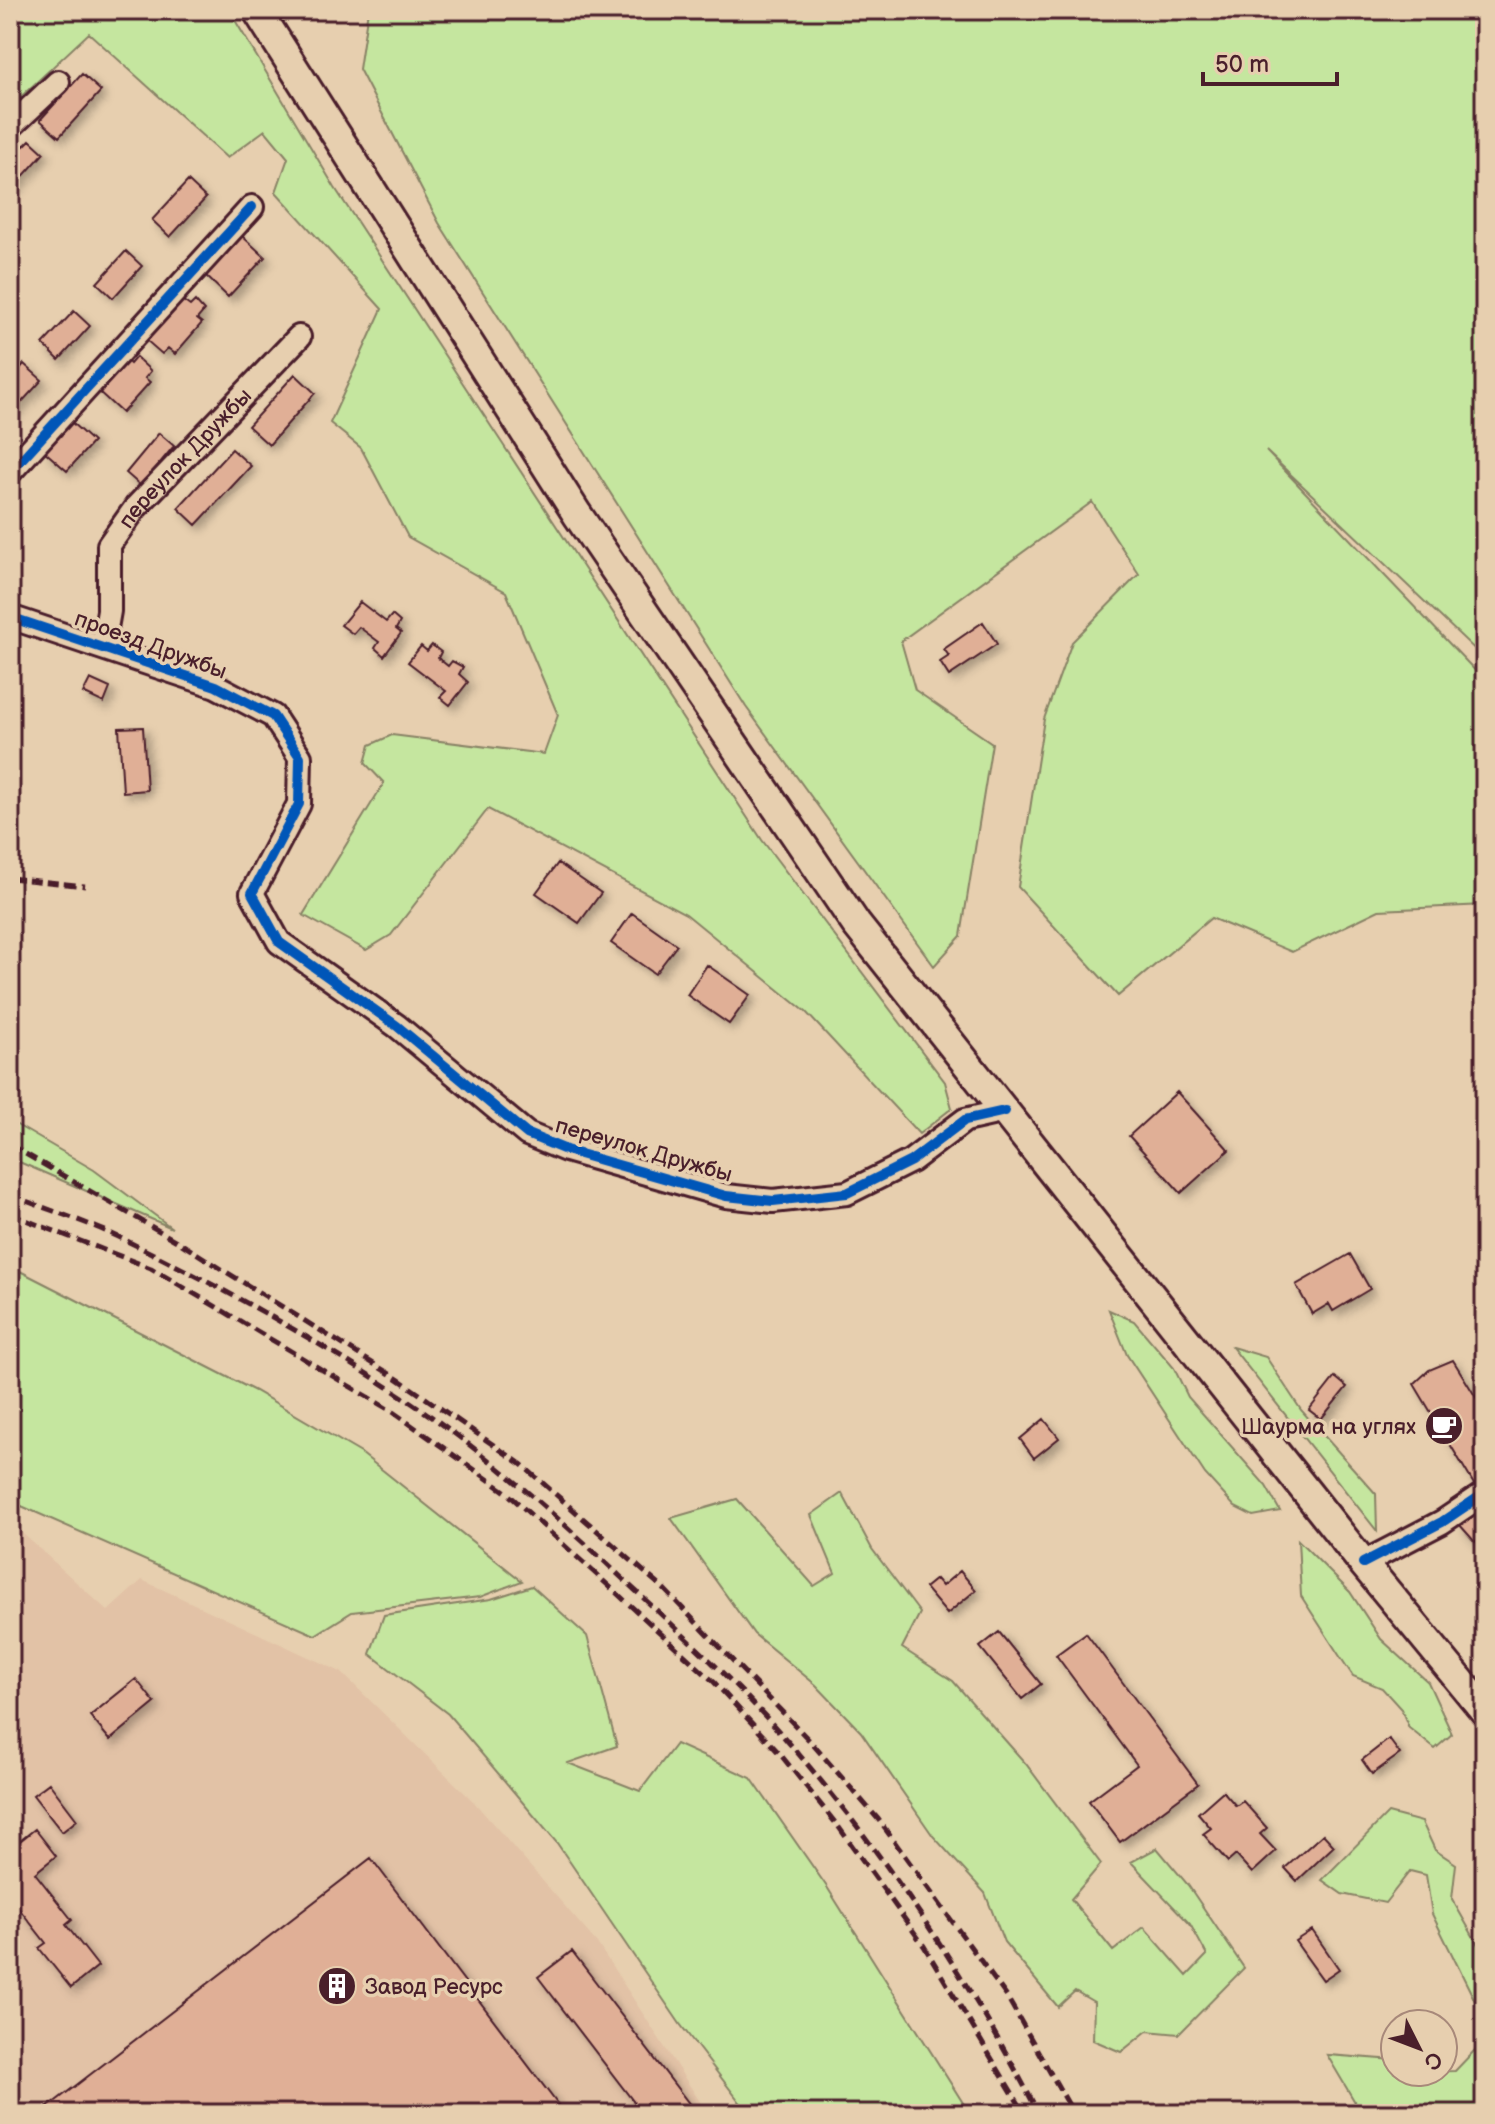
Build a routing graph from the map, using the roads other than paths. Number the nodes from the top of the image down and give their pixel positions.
1 (257, 10) edge
2 (58, 82) dead end
3 (10, 127) edge
4 (252, 207) dead end
5 (299, 337) dead end
6 (10, 472) edge
7 (10, 617) edge
8 (103, 645) junction
9 (276, 849) joint
10 (1005, 1111) junction
11 (1485, 1493) edge
12 (1363, 1563) junction
13 (1485, 1711) edge

1 - 10 main road
2 - 3 street
4 - 6 street
5 - 8 street, переулок Дружбы
7 - 8 street, проезд Дружбы
8 - 9 street, проезд Дружбы
9 - 10 street, переулок Дружбы
10 - 12 main road
11 - 12 street
12 - 13 main road

